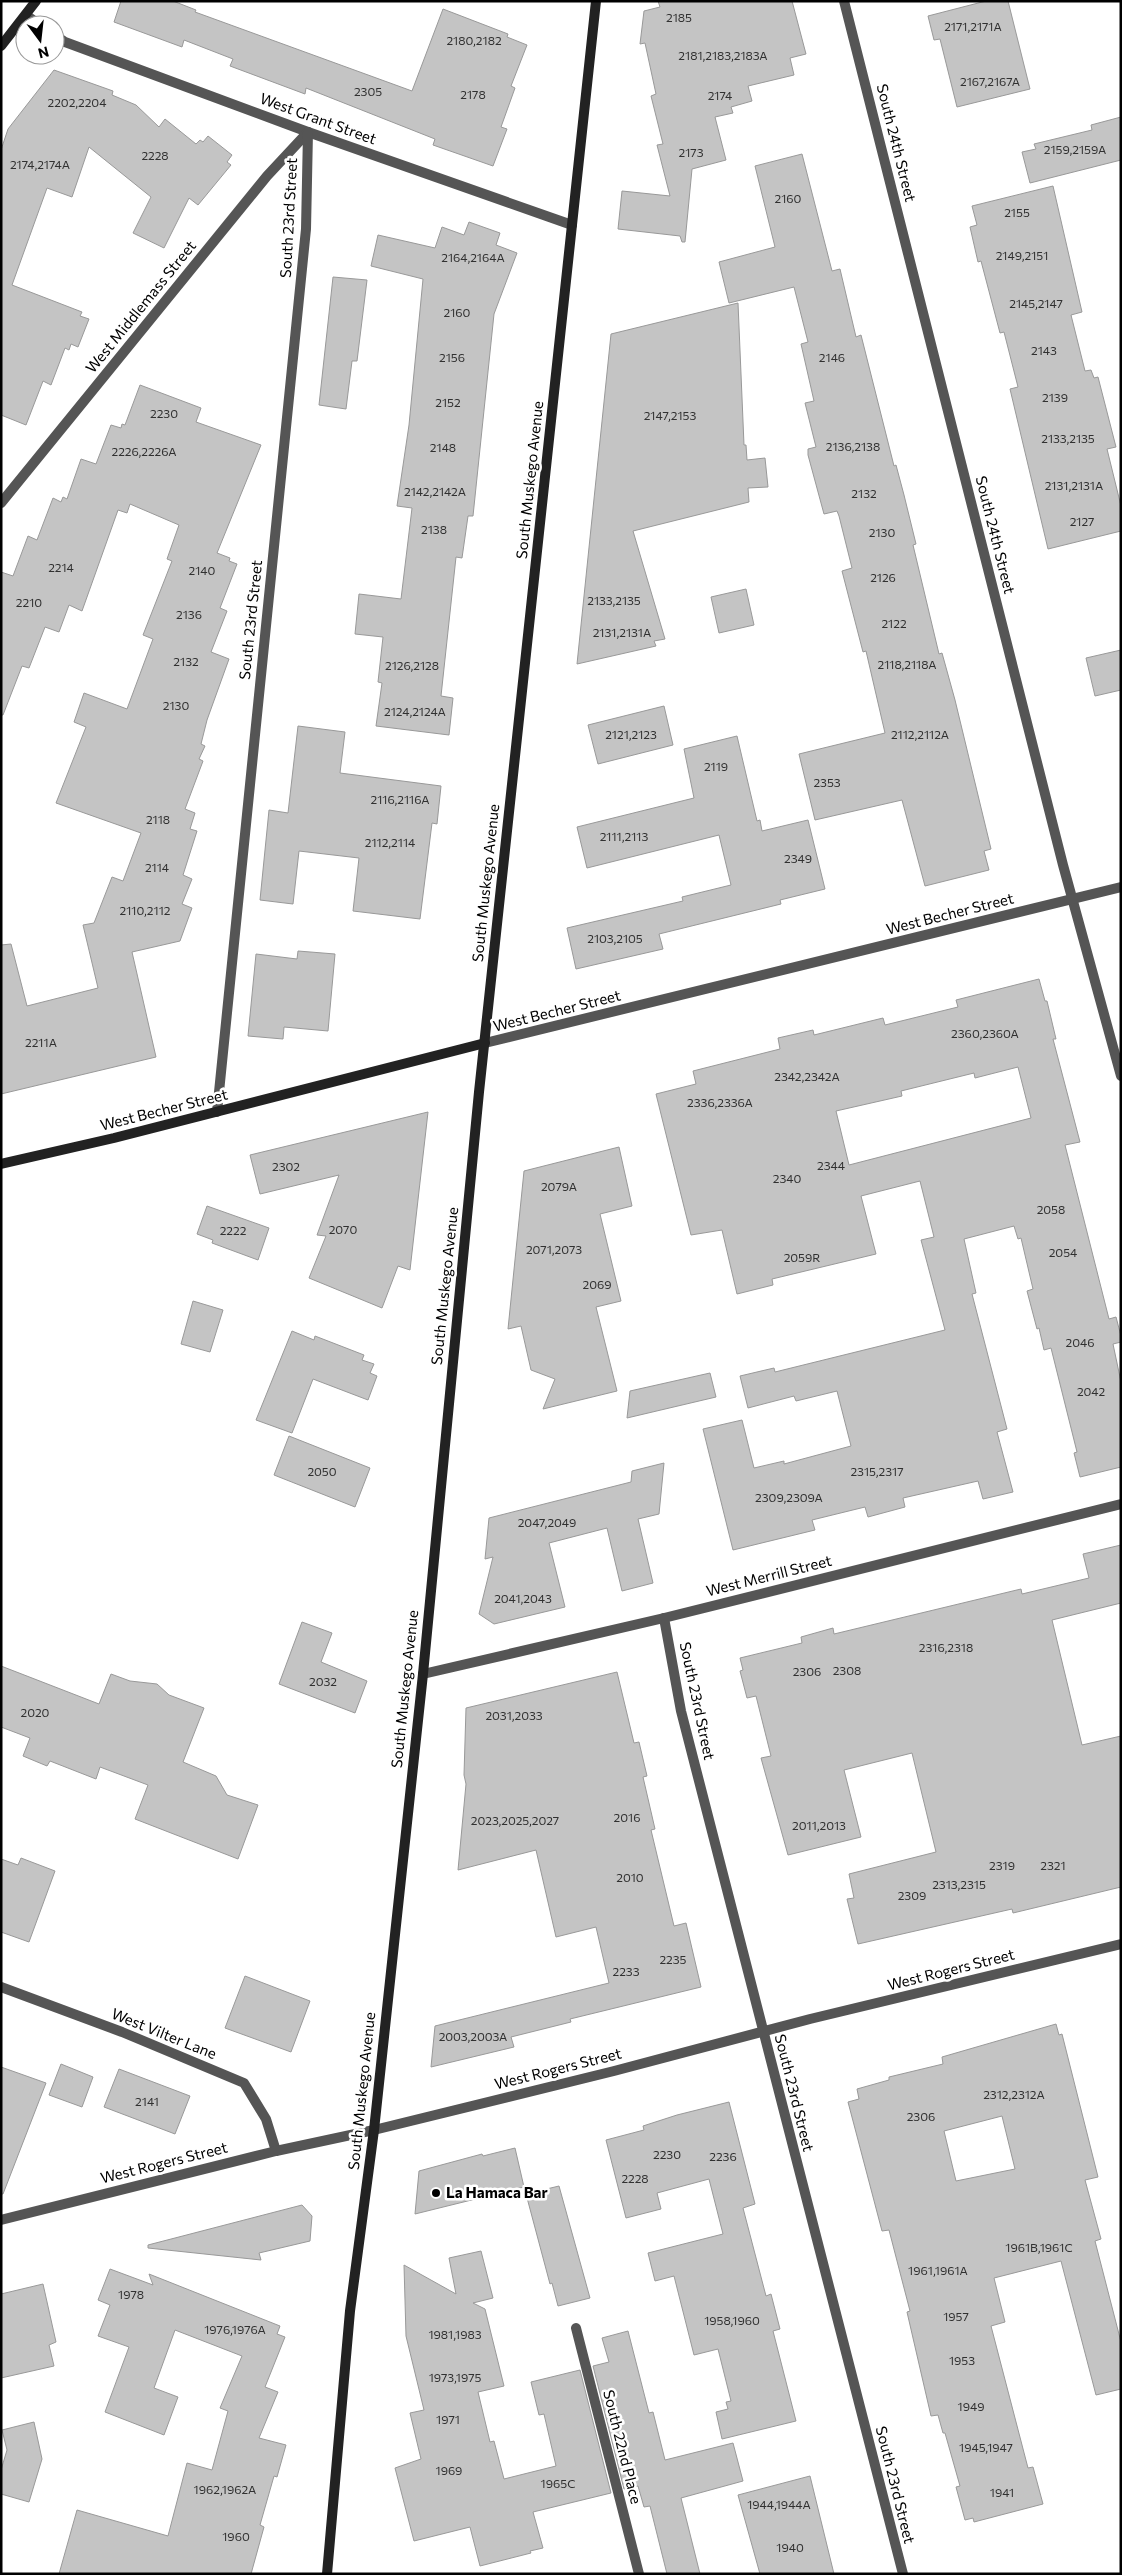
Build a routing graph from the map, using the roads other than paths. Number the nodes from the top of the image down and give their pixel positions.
1 (36, 1) edge
2 (596, 1) edge
3 (844, 1) edge
4 (26, 15) edge
5 (15, 29) edge
6 (65, 42) edge
7 (1, 46) edge
8 (308, 132) junction
9 (572, 225) junction
10 (1, 503) edge
11 (1121, 887) edge
12 (1072, 899) junction
13 (485, 1044) junction
14 (1121, 1076) edge
15 (218, 1112) junction
16 (1, 1164) edge
17 (1121, 1504) edge
18 (664, 1618) junction
19 (423, 1674) junction
20 (1121, 1944) edge
21 (1, 1987) edge
22 (763, 2031) junction
23 (374, 2130) junction
24 (276, 2151) junction
25 (1, 2220) edge
26 (576, 2328) dead end
27 (327, 2574) edge
28 (639, 2574) edge
29 (902, 2574) edge

1 - 4 street
2 - 9 street, South Muskego Avenue
3 - 12 street, South 24th Street
5 - 7 street
6 - 8 street, West Grant Street
8 - 9 street, West Grant Street
8 - 10 street, West Middlemass Street
8 - 15 street, South 23rd Street
9 - 13 street, South Muskego Avenue
11 - 12 street, West Becher Street
12 - 13 street, West Becher Street
12 - 14 street, South 24th Street
13 - 15 street, West Becher Street
13 - 19 street, South Muskego Avenue
15 - 16 street, West Becher Street
17 - 18 street, West Merrill Street
18 - 19 street, West Merrill Street
18 - 22 street, South 23rd Street
19 - 23 street, South Muskego Avenue
20 - 22 street, West Rogers Street
21 - 24 street, West Vilter Lane
22 - 23 street, West Rogers Street
22 - 29 street, South 23rd Street
23 - 24 street, West Rogers Street
23 - 27 street, South Muskego Avenue
24 - 25 street, West Rogers Street
26 - 28 street, South 22nd Place

